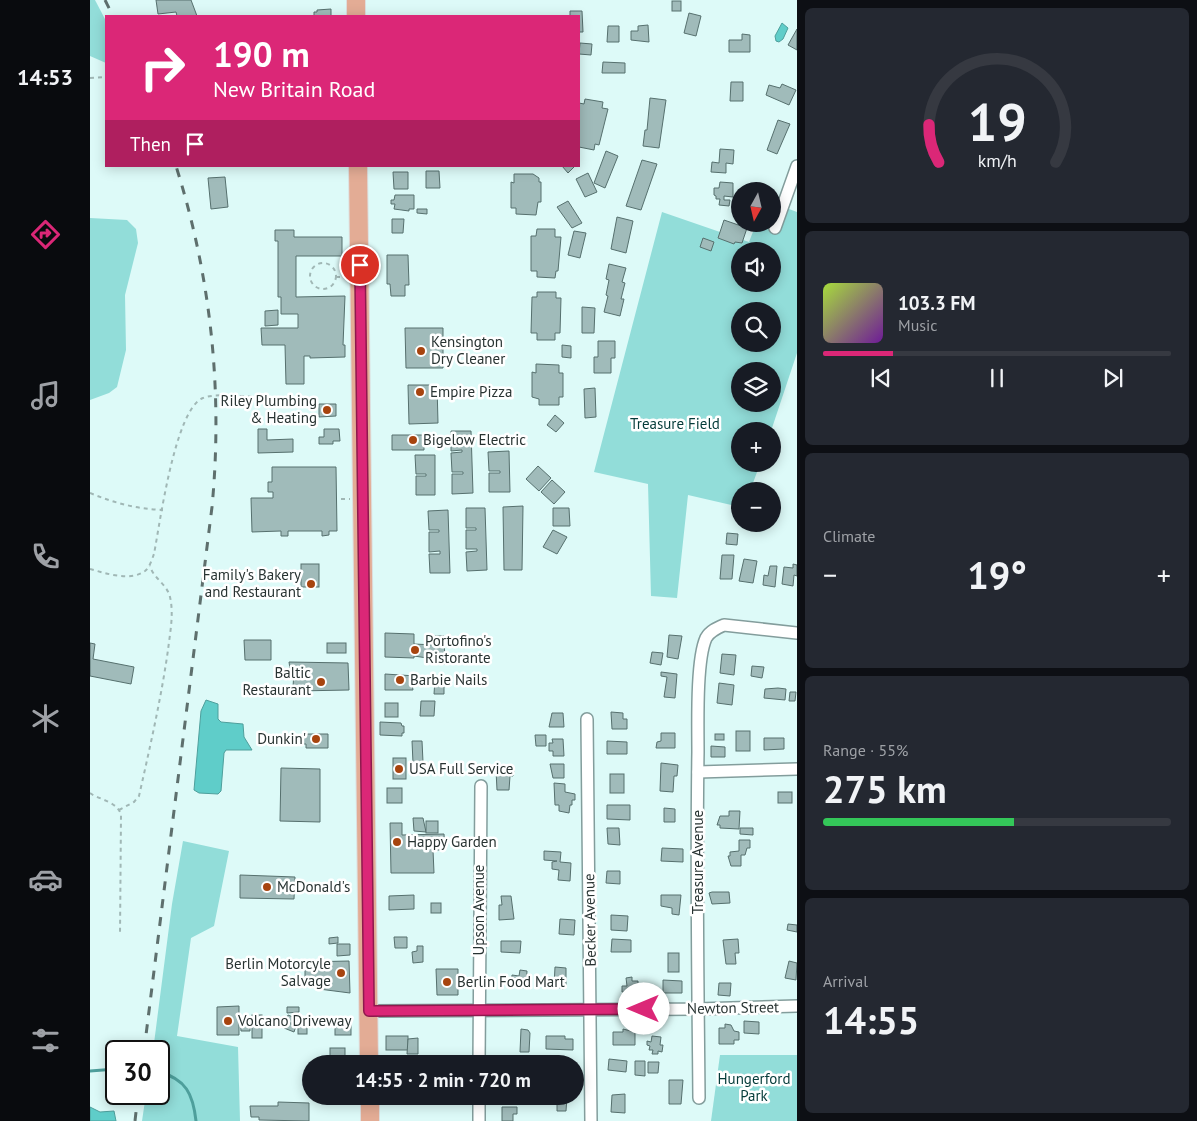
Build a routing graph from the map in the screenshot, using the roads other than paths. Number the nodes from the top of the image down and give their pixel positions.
1 (356, 0) edge
2 (356, 15) edge
3 (797, 166) edge
4 (358, 167) edge
5 (781, 211) edge
6 (797, 633) edge
7 (587, 719) dead end
8 (797, 769) edge
9 (698, 772) junction
10 (480, 786) dead end
11 (797, 1006) edge
12 (479, 1009) junction
13 (591, 1009) junction
14 (698, 1009) junction
15 (369, 1011) junction
16 (370, 1055) edge
17 (479, 1055) edge
18 (699, 1098) dead end
19 (370, 1105) edge
20 (479, 1105) edge
21 (370, 1121) edge
22 (479, 1121) edge
23 (591, 1121) edge

1 - 2 main road
3 - 5 street
4 - 15 main road
6 - 9 street, Treasure Avenue
7 - 13 street, Becker Avenue
8 - 9 street
9 - 14 street, Treasure Avenue
10 - 12 street, Upson Avenue
11 - 14 street, Newton Street
12 - 13 street, Newton Street
12 - 15 street, Newton Street
12 - 17 street, Upson Avenue
13 - 14 street, Newton Street
13 - 23 street, Becker Avenue
14 - 18 street, Treasure Avenue
15 - 16 main road
19 - 21 main road
20 - 22 street

